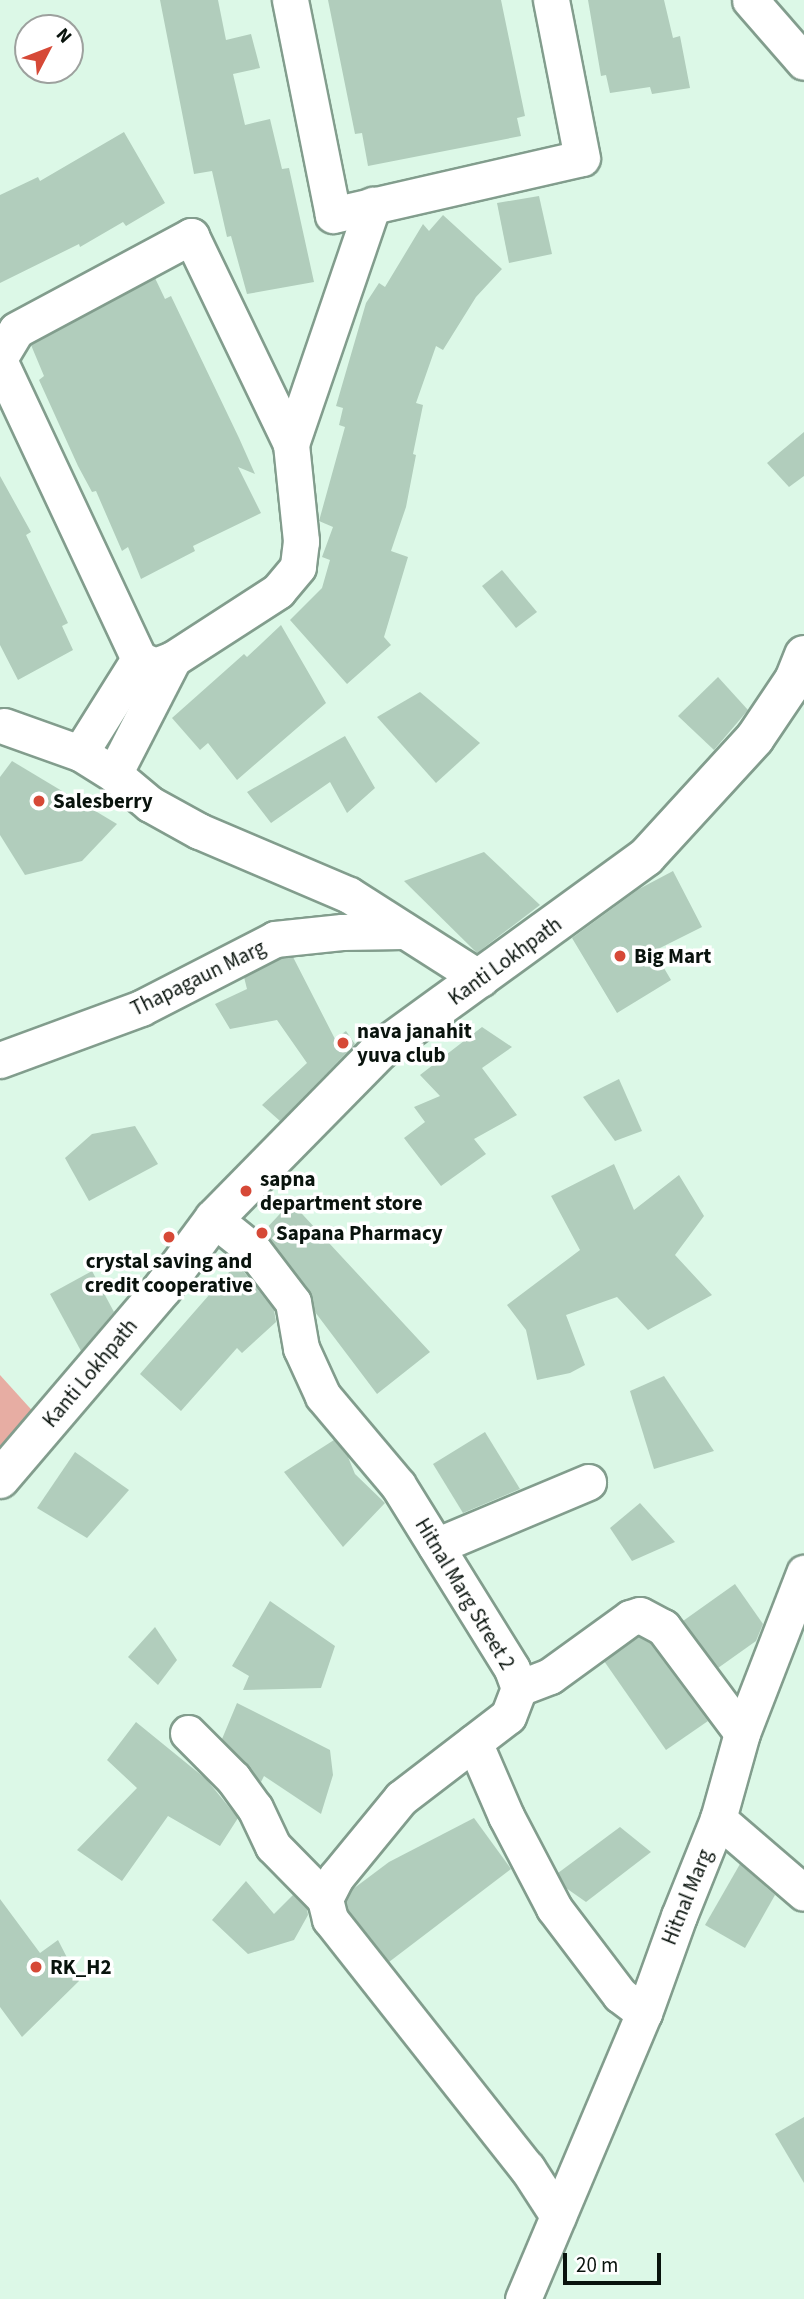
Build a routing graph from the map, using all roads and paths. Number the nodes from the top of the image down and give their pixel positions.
1 (290, 0) edge
2 (551, 0) edge
3 (750, 0) edge
4 (804, 62) edge
5 (373, 205) junction
6 (0, 360) edge
7 (290, 444) junction
8 (804, 656) edge
9 (156, 659) junction
10 (4, 726) dead end
11 (80, 753) junction
12 (114, 774) junction
13 (403, 931) junction
14 (481, 979) junction
15 (0, 1060) edge
16 (214, 1219) junction
17 (0, 1479) edge
18 (588, 1482) dead end
19 (436, 1546) junction
20 (804, 1573) edge
21 (519, 1688) junction
22 (188, 1733) dead end
23 (743, 1733) junction
24 (474, 1742) junction
25 (718, 1819) junction
26 (804, 1893) edge
27 (325, 1899) junction
28 (644, 2012) junction
29 (558, 2216) junction
30 (523, 2299) edge

1 - 5 street
2 - 5 street
3 - 4 street
5 - 7 street
6 - 7 street
6 - 9 street
7 - 9 street
8 - 14 main road, Kanti Lokhpath
9 - 11 street
9 - 12 street
10 - 11 street
11 - 12 street
12 - 13 street
13 - 14 street
13 - 15 street, Thapagaun Marg
14 - 16 main road, Kanti Lokhpath
16 - 17 main road, Kanti Lokhpath
16 - 19 street, Hitnal Marg Street 2
18 - 19 street
19 - 21 street, Hitnal Marg Street 2
20 - 23 street, Hitnal Marg
21 - 23 street
21 - 24 street, Hitnal Marg Street 2
22 - 27 street
23 - 25 street, Hitnal Marg
24 - 27 street, Hitnal Marg Street 2
24 - 28 street
25 - 26 street
25 - 28 street, Hitnal Marg
27 - 29 street
28 - 29 street, Hitnal Marg
29 - 30 street, Hitnal Marg

